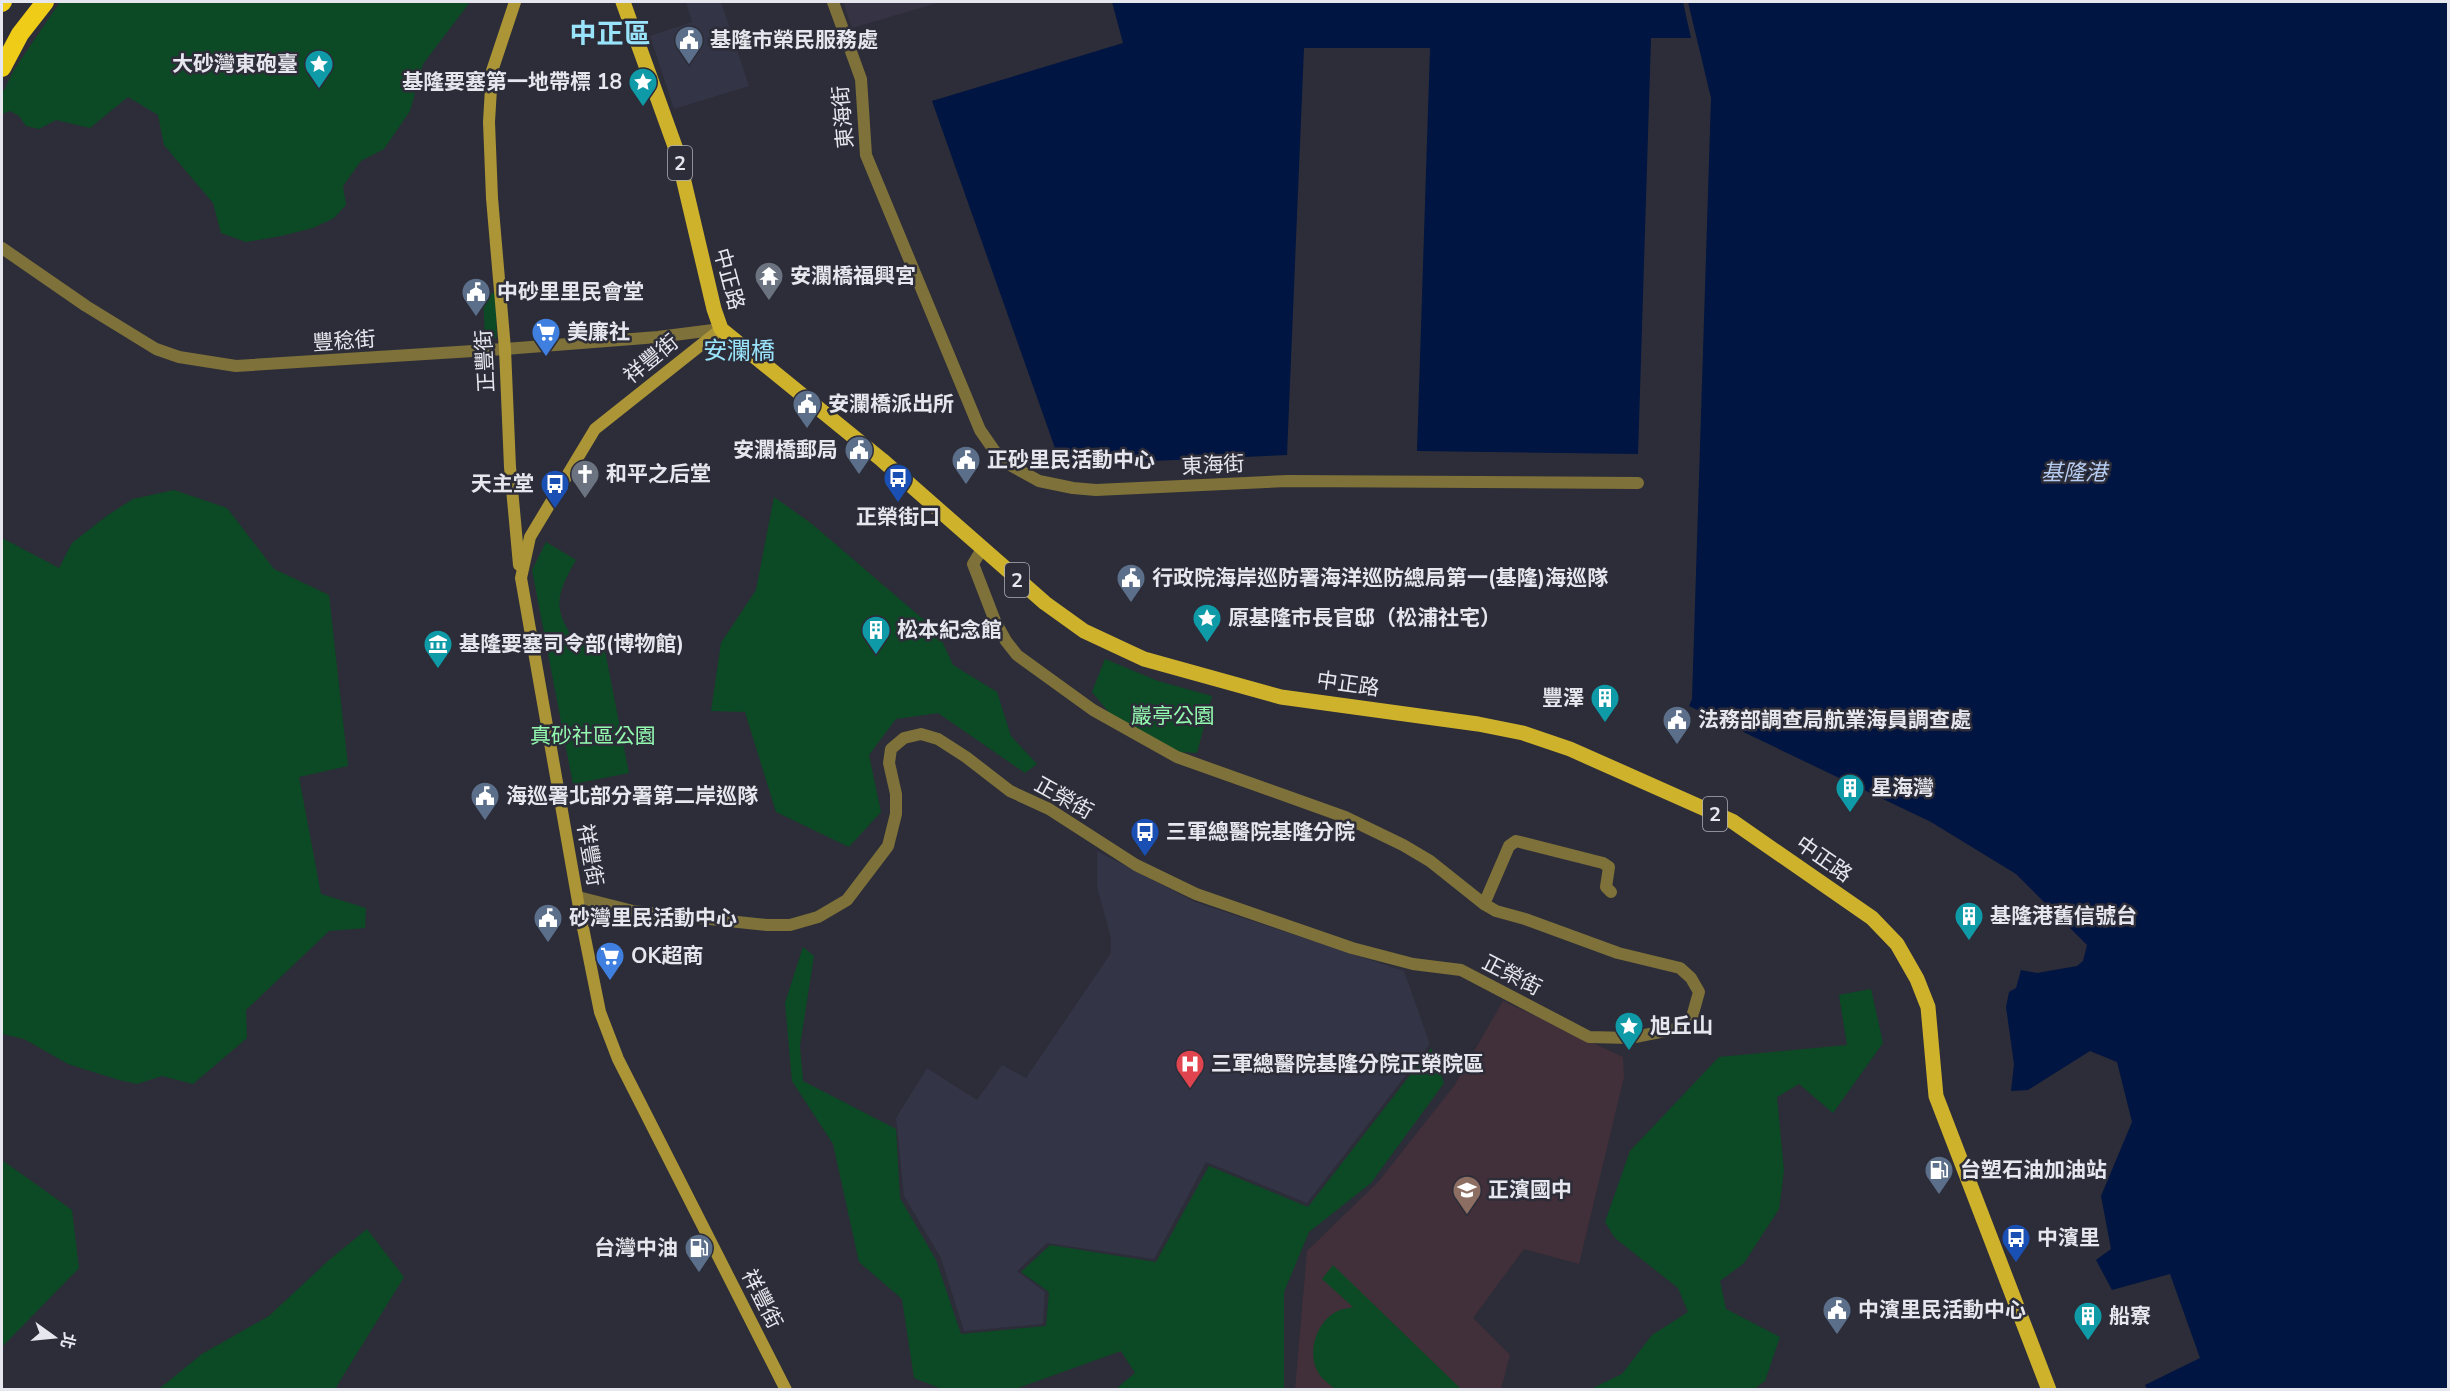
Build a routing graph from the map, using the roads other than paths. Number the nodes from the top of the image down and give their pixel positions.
1 (45, 2) edge
2 (515, 2) edge
3 (623, 2) edge
4 (833, 2) edge
5 (2, 68) edge
6 (2, 248) edge
7 (721, 329) junction
8 (505, 349) junction
9 (1638, 483) dead end
10 (513, 512) junction
11 (540, 521) junction
12 (982, 549) junction
13 (521, 578) junction
14 (1611, 892) dead end
15 (578, 897) junction
16 (1484, 904) junction
17 (786, 1389) edge
18 (2049, 1389) edge

1 - 5 highway
2 - 8 street, 正豐街
3 - 7 main road, 中正路 / 2
4 - 9 street, 東海街
6 - 8 street, 豐稔街
7 - 8 street, 豐稔街
7 - 11 street, 祥豐街
7 - 12 main road, 中正路 / 2
8 - 10 street, 正豐街
10 - 11 street
10 - 13 street, 正豐街
11 - 13 street, 祥豐街
12 - 16 street, 正榮街
12 - 18 main road, 中正路 / 2
13 - 15 street, 祥豐街
14 - 16 street
15 - 16 street, 正榮街
15 - 17 street, 祥豐街

